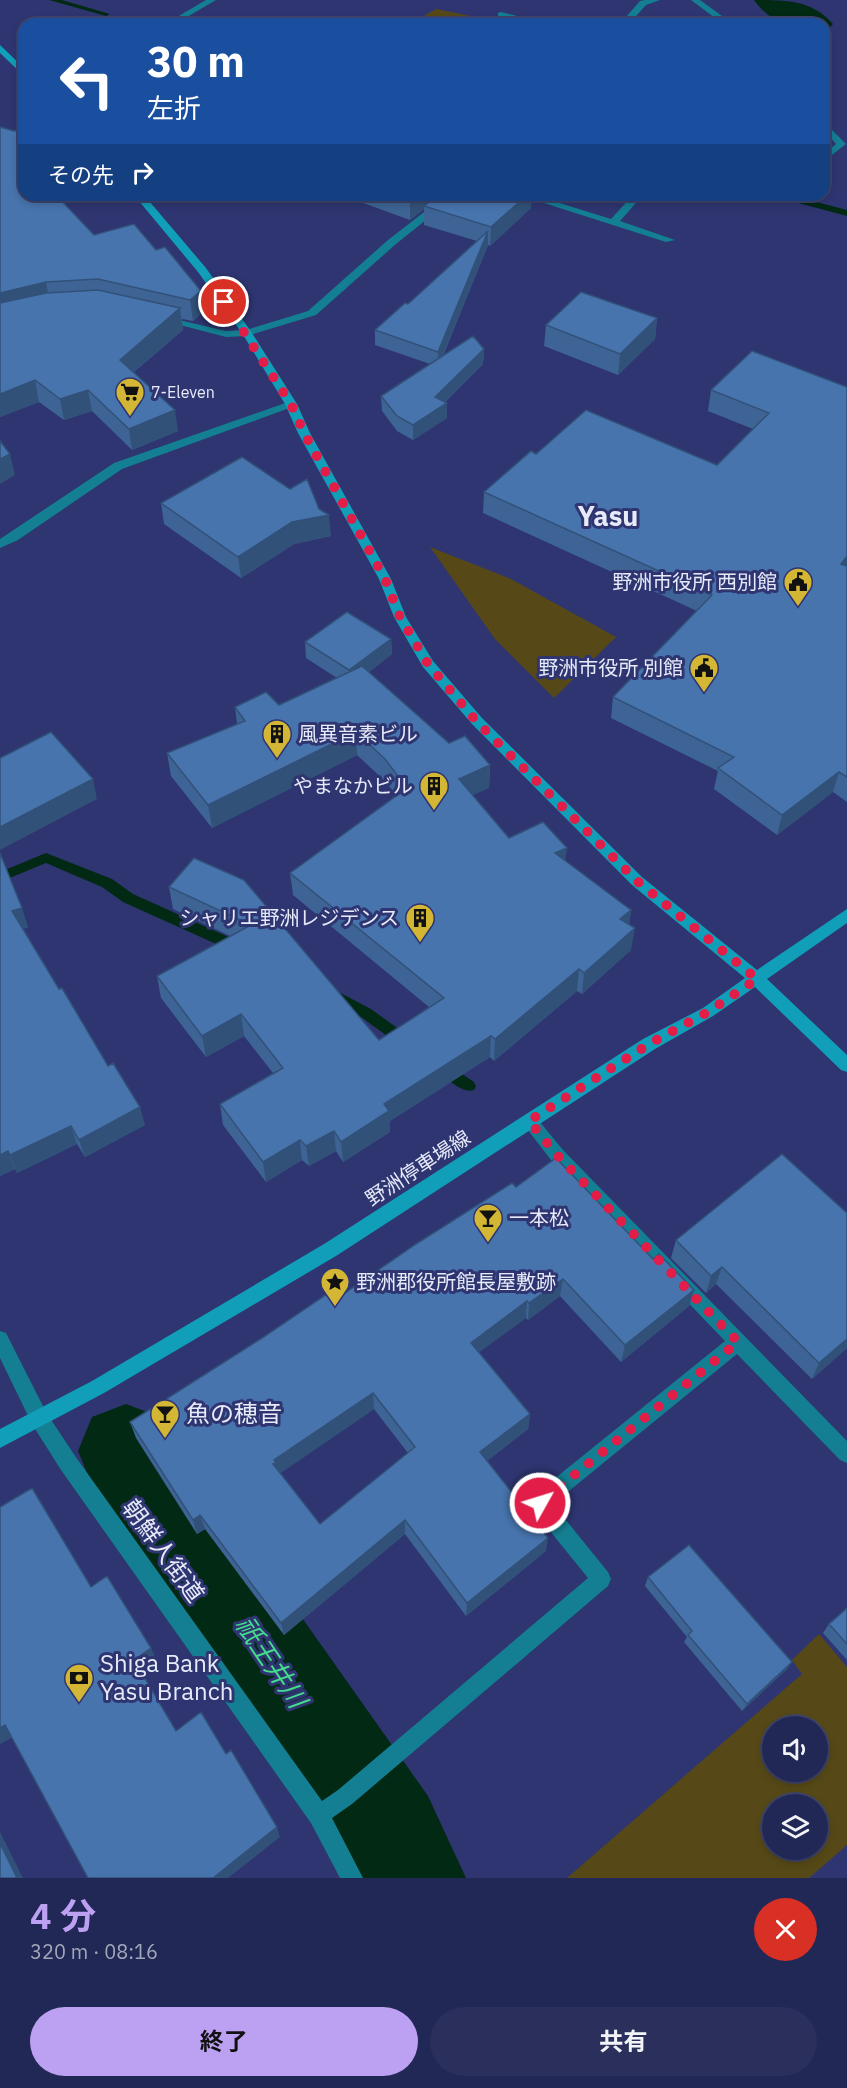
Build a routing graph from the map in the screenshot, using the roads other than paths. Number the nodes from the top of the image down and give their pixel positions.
1 (212, 0) edge
2 (656, 0) edge
3 (695, 0) edge
4 (501, 15) dead end
5 (180, 18) edge
6 (514, 18) edge
7 (629, 18) edge
8 (720, 18) edge
9 (0, 48) edge
10 (18, 67) edge
11 (830, 131) edge
12 (830, 153) edge
13 (144, 201) edge
14 (444, 201) edge
15 (544, 201) edge
16 (633, 201) edge
17 (614, 222) junction
18 (670, 240) dead end
19 (147, 316) edge
20 (247, 333) junction
21 (291, 404) junction
22 (0, 544) edge
23 (847, 915) edge
24 (757, 979) junction
25 (847, 1065) edge
26 (529, 1121) junction
27 (0, 1339) edge
28 (738, 1342) junction
29 (39, 1418) junction
30 (0, 1439) edge
31 (847, 1454) edge
32 (319, 1815) junction
33 (352, 1878) edge

1 - 5 street
2 - 7 street
3 - 8 street
4 - 6 street
9 - 10 street
11 - 12 street
13 - 20 street
14 - 20 street
15 - 17 street
16 - 17 street
17 - 18 street
19 - 20 street
20 - 21 street
21 - 22 street
21 - 24 street
23 - 24 street, 野洲停車場線
24 - 25 street
24 - 26 street, 野洲停車場線
26 - 28 street
26 - 29 street, 野洲停車場線
27 - 29 street, 朝鮮人街道
28 - 31 street
28 - 32 street
29 - 30 street, 野洲停車場線
29 - 32 street, 朝鮮人街道
32 - 33 street, 朝鮮人街道

